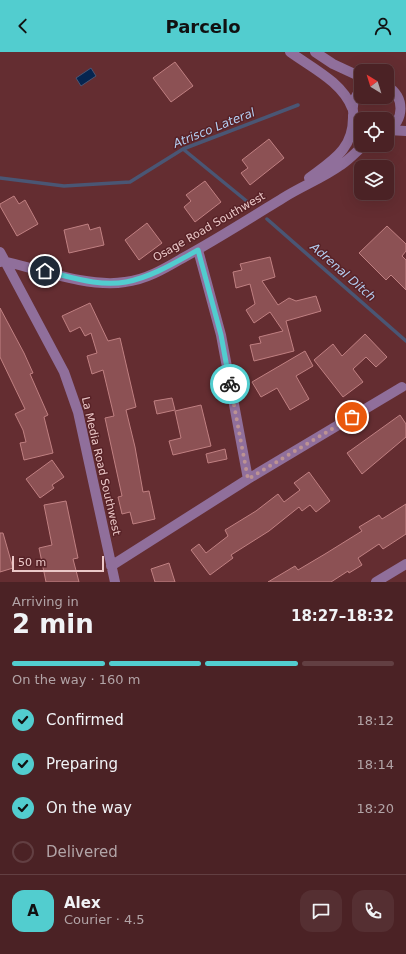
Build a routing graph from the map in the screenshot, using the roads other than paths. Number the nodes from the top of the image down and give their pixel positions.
1 (290, 52) edge
2 (316, 52) edge
3 (354, 74) edge
4 (394, 93) edge
5 (399, 98) junction
6 (355, 104) edge
7 (406, 106) edge
8 (353, 112) junction
9 (394, 126) edge
10 (394, 130) edge
11 (406, 131) edge
12 (356, 152) edge
13 (289, 194) junction
14 (198, 250) junction
15 (1, 258) edge
16 (402, 387) dead end
17 (248, 479) junction
18 (406, 564) edge
19 (111, 566) junction
20 (115, 582) edge
21 (376, 582) edge

1 - 8 street
2 - 3 street
4 - 5 street
5 - 7 street
5 - 9 street
6 - 8 street
8 - 13 street, Osage Road Southwest
10 - 11 street
12 - 13 street, Osage Road Southwest
13 - 14 street, Osage Road Southwest
14 - 15 street, Osage Road Southwest
14 - 17 street
15 - 19 street, La Media Road Southwest
16 - 17 street
17 - 19 street
18 - 21 street
19 - 20 street, La Media Road Southwest

